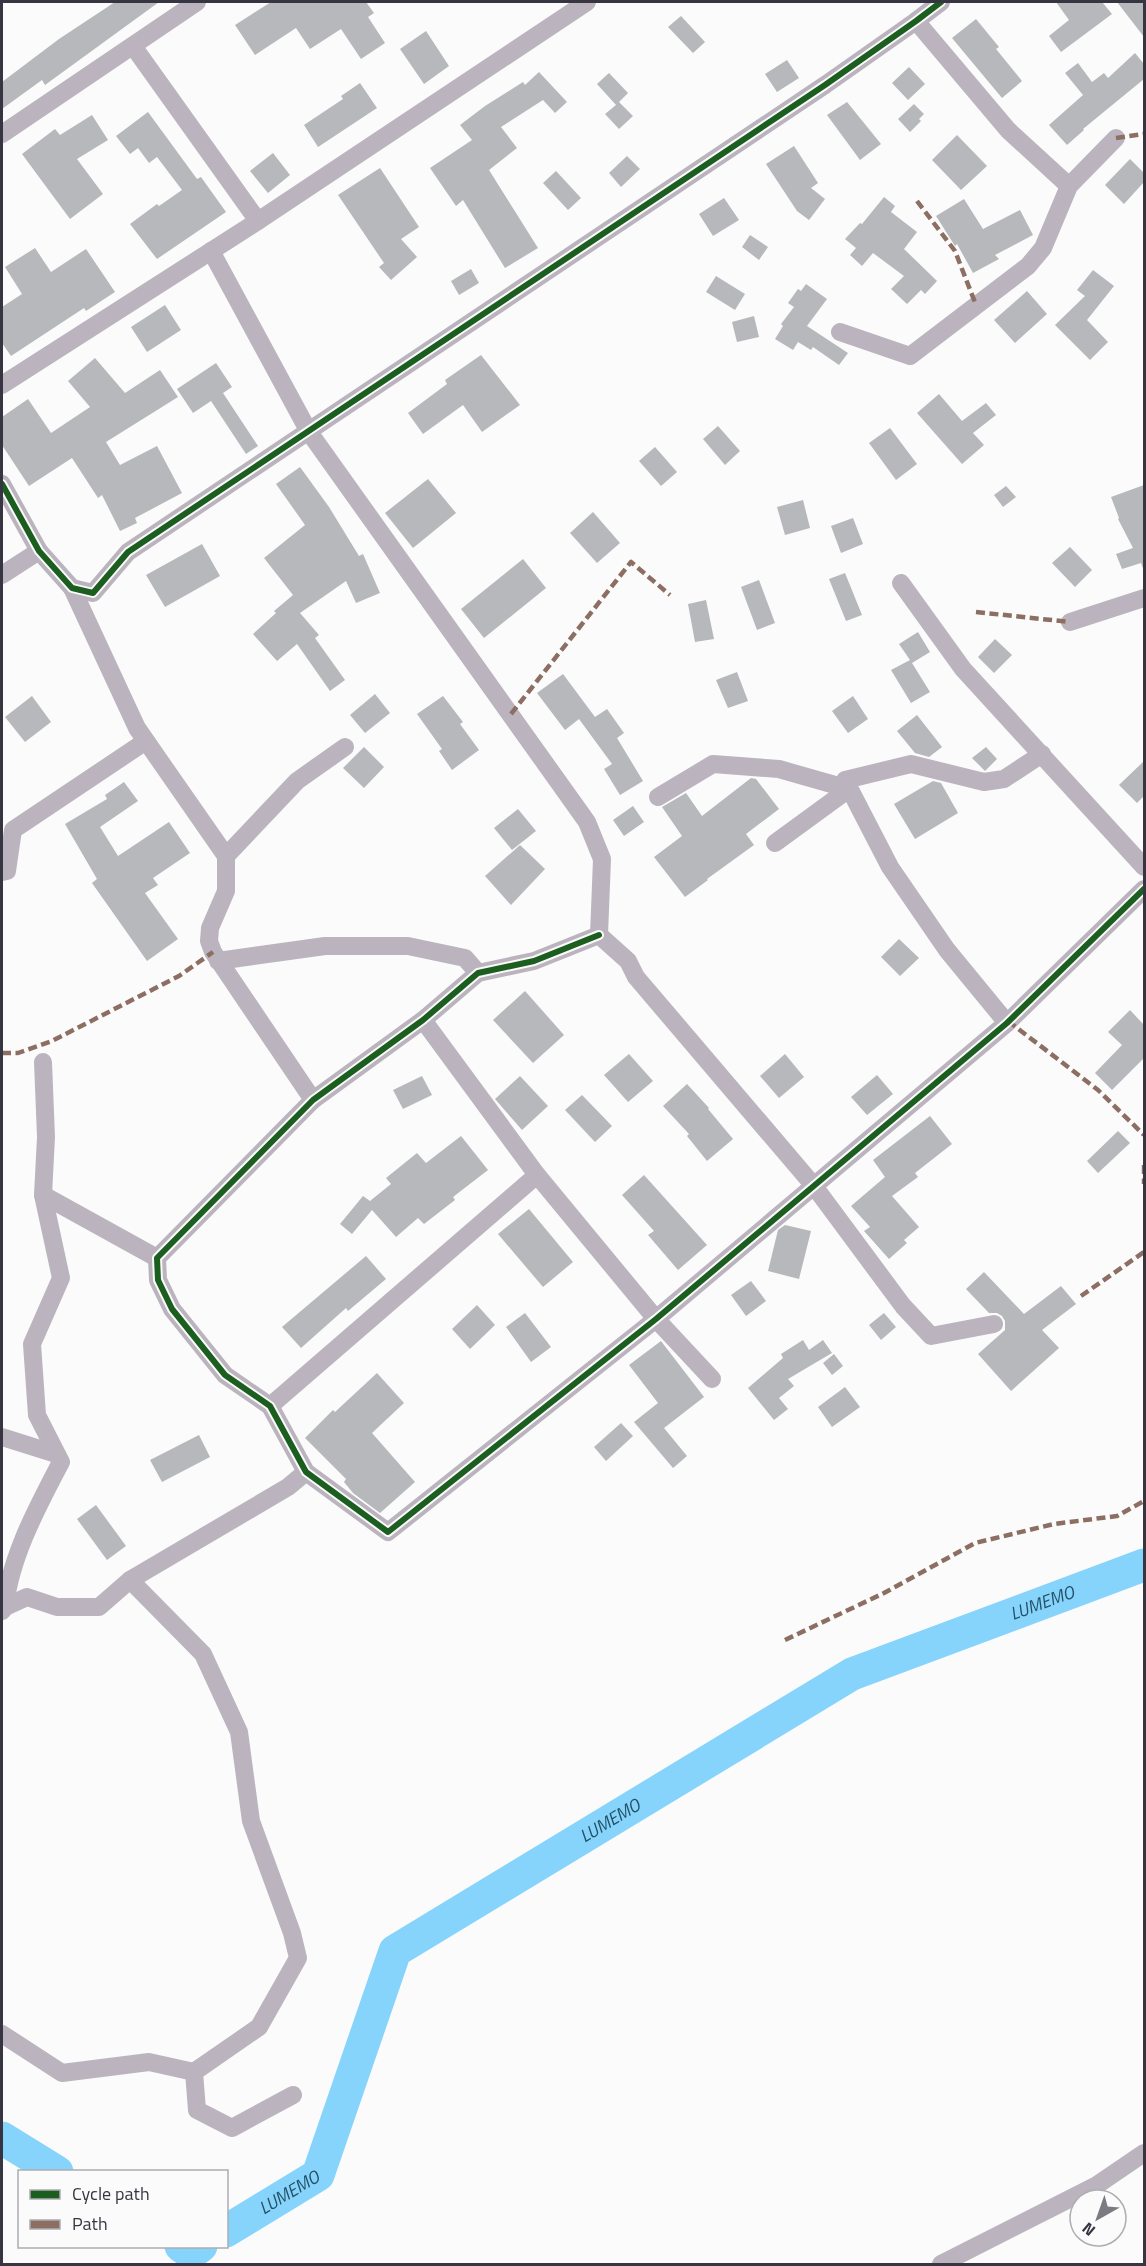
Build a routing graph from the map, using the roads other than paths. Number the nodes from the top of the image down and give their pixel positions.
1 (197, 2) edge
2 (586, 2) edge
3 (941, 2) edge
4 (916, 21) junction
5 (133, 46) junction
6 (2, 134) edge
7 (1116, 138) dead end
8 (1069, 186) junction
9 (258, 221) junction
10 (211, 251) junction
11 (840, 332) dead end
12 (2, 385) edge
13 (309, 432) junction
14 (2, 484) edge
15 (39, 551) junction
16 (2, 575) edge
17 (901, 583) dead end
18 (72, 588) junction
19 (1144, 598) edge
20 (1070, 622) dead end
21 (146, 741) junction
22 (345, 747) dead end
23 (1042, 754) junction
24 (849, 789) junction
25 (658, 797) dead end
26 (775, 843) dead end
27 (226, 856) junction
28 (1144, 867) edge
29 (2, 872) edge
30 (1144, 889) edge
31 (599, 935) junction
32 (218, 961) junction
33 (478, 973) junction
34 (423, 1020) junction
35 (1007, 1023) junction
36 (44, 1062) dead end
37 (314, 1100) junction
38 (537, 1176) junction
39 (814, 1186) junction
40 (43, 1195) junction
41 (157, 1258) junction
42 (656, 1319) junction
43 (994, 1324) dead end
44 (712, 1379) dead end
45 (270, 1406) junction
46 (2, 1437) edge
47 (57, 1454) junction
48 (306, 1472) junction
49 (130, 1580) junction
50 (3, 1609) edge
51 (2, 2034) edge
52 (194, 2072) junction
53 (293, 2095) dead end
54 (1144, 2153) edge
55 (941, 2265) edge

1 - 5 street
2 - 9 street
3 - 4 street
4 - 8 street
4 - 13 street
5 - 6 street
5 - 9 street
7 - 8 street
8 - 11 street
9 - 10 street
10 - 12 street
10 - 13 street
13 - 18 street
13 - 31 street
14 - 15 street
15 - 16 street
15 - 18 street
17 - 23 street
18 - 21 street
19 - 20 street
21 - 27 street
21 - 29 street
22 - 27 street
23 - 24 street
23 - 28 street
24 - 25 street
24 - 26 street
24 - 35 street
27 - 32 street
30 - 35 street
31 - 33 street
31 - 39 street
32 - 33 street
32 - 37 street
33 - 34 street
34 - 37 street
34 - 38 street
35 - 39 street
36 - 40 street
37 - 41 street
38 - 42 street
38 - 45 street
39 - 42 street
39 - 43 street
40 - 41 street
40 - 47 street
41 - 45 street
42 - 44 street
42 - 48 street
45 - 48 street
46 - 47 street
47 - 50 street
48 - 49 street
49 - 50 street
49 - 52 street
51 - 52 street
52 - 53 street
54 - 55 street

